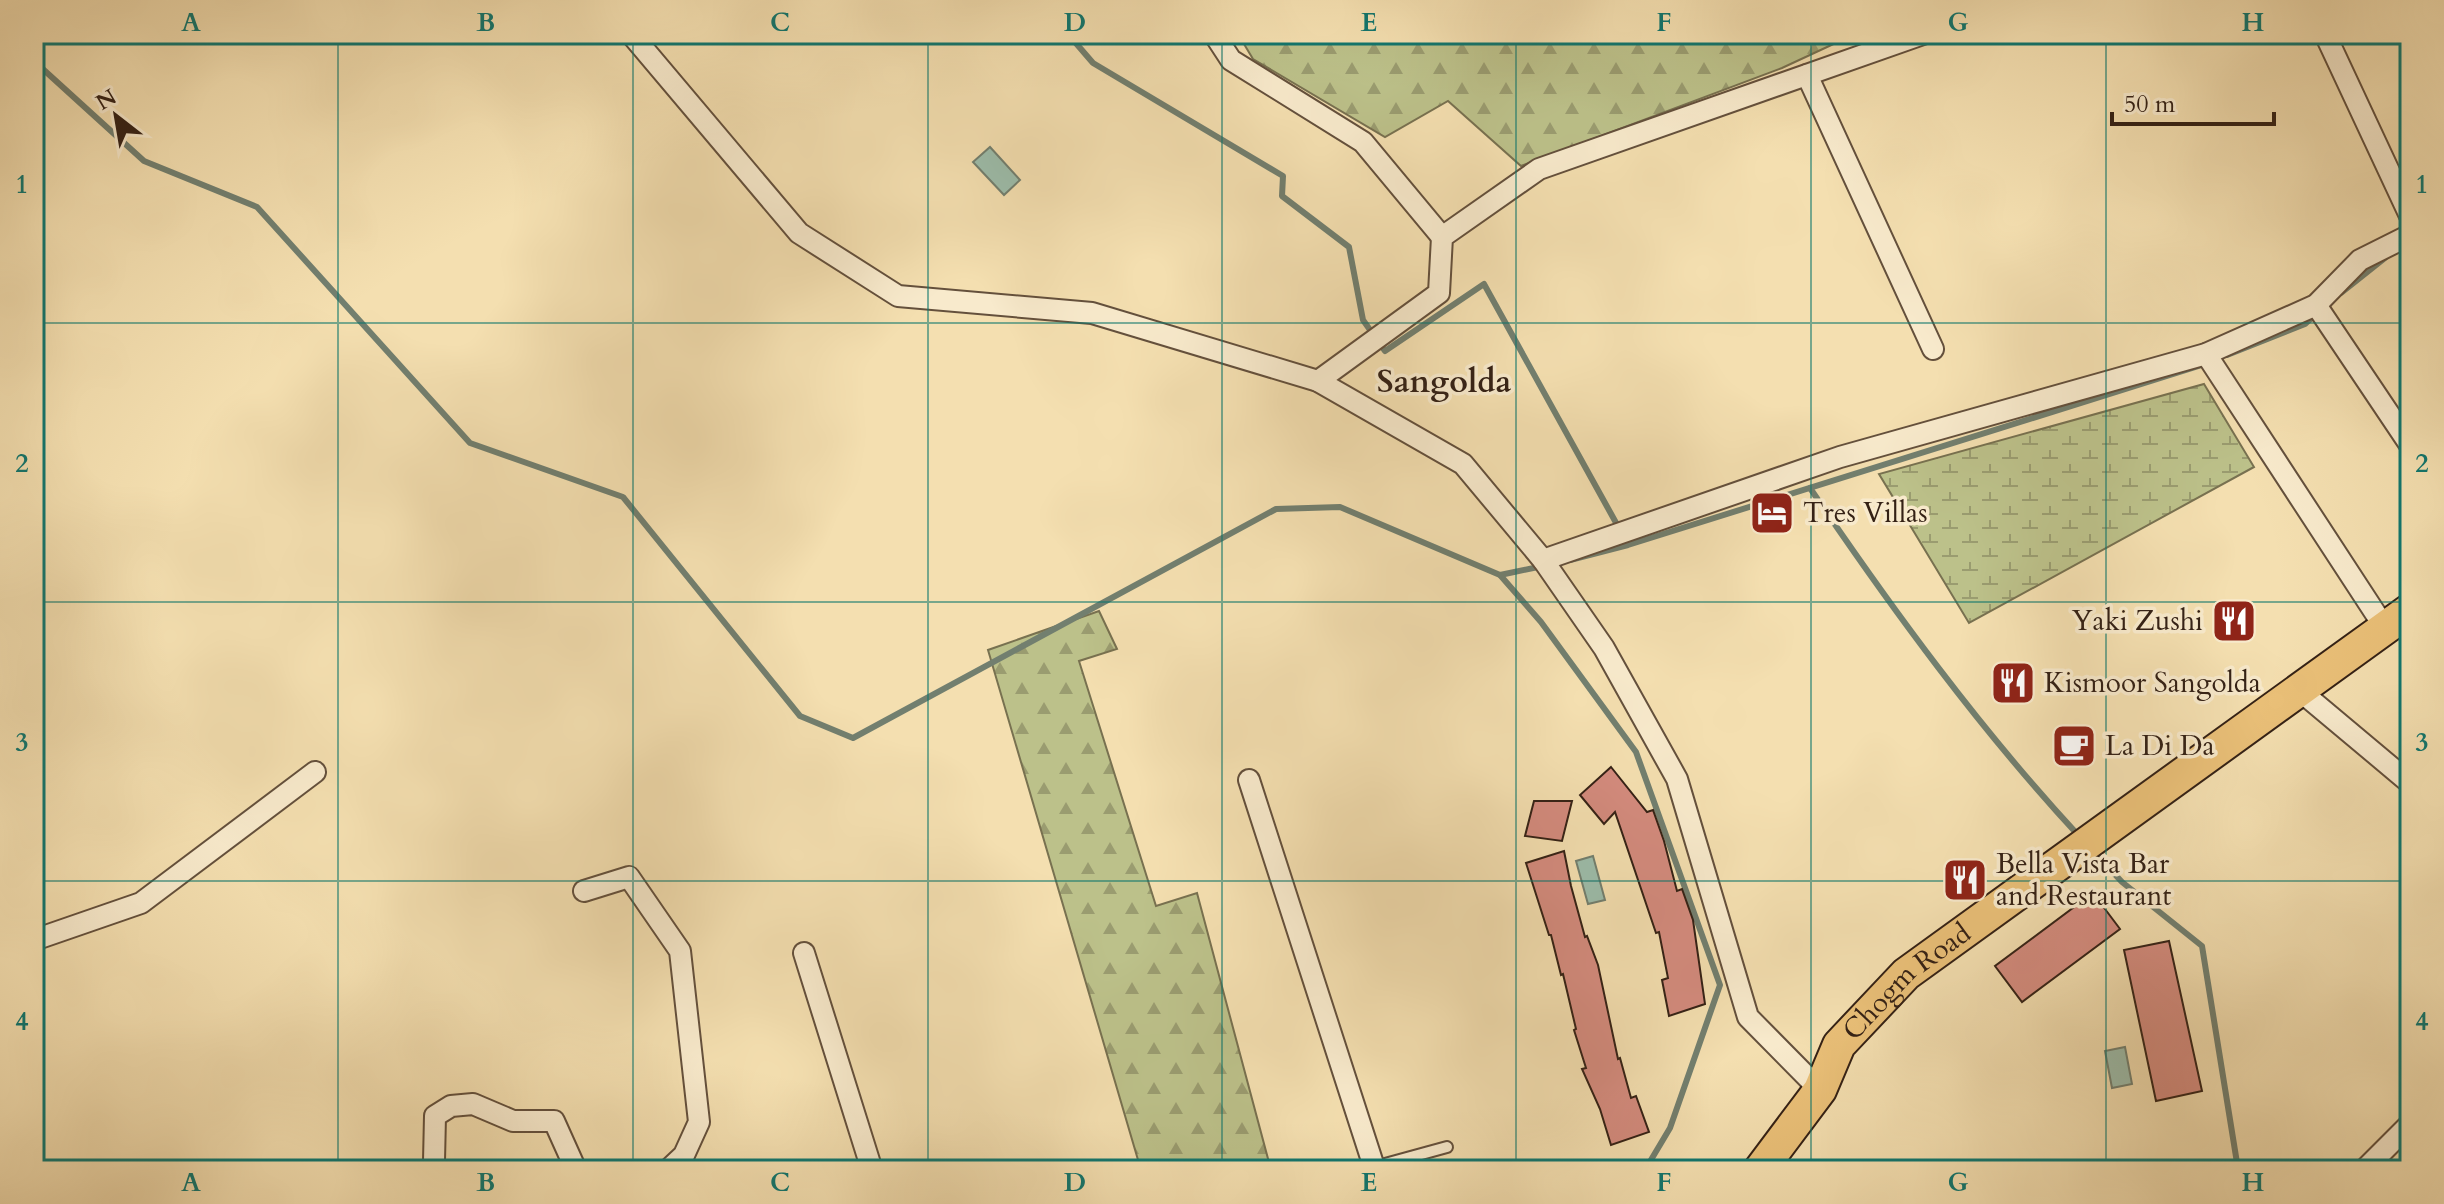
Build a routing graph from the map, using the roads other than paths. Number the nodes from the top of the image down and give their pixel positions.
1 (631, 34) edge
2 (1214, 34) edge
3 (1923, 34) edge
4 (2325, 34) edge
5 (1807, 75) junction
6 (2410, 216) edge
7 (2410, 235) edge
8 (1442, 237) junction
9 (2316, 305) junction
10 (1933, 349) dead end
11 (2206, 354) junction
12 (1318, 381) junction
13 (2410, 445) edge
14 (1543, 560) junction
15 (2397, 619) edge
16 (2299, 690) junction
17 (315, 772) dead end
18 (1249, 780) dead end
19 (2410, 783) edge
20 (584, 891) dead end
21 (34, 940) edge
22 (804, 953) dead end
23 (1820, 1090) junction
24 (2410, 1124) edge
25 (1447, 1147) dead end
26 (1768, 1166) edge
27 (1374, 1169) edge
28 (436, 1170) edge
29 (576, 1170) edge
30 (668, 1170) edge
31 (872, 1170) edge
32 (2364, 1170) edge

1 - 12 street
2 - 8 street
3 - 5 street
4 - 6 street
5 - 8 street
5 - 10 street
7 - 9 street
8 - 12 street
9 - 11 street
9 - 13 street
11 - 14 street
11 - 15 street
12 - 14 street
14 - 23 street
15 - 16 main road, Chogm Road
16 - 19 street
16 - 23 main road, Chogm Road
17 - 21 street
18 - 27 street
20 - 30 street
22 - 31 street
23 - 26 main road, Chogm Road
24 - 32 street
25 - 27 lane
28 - 29 street

